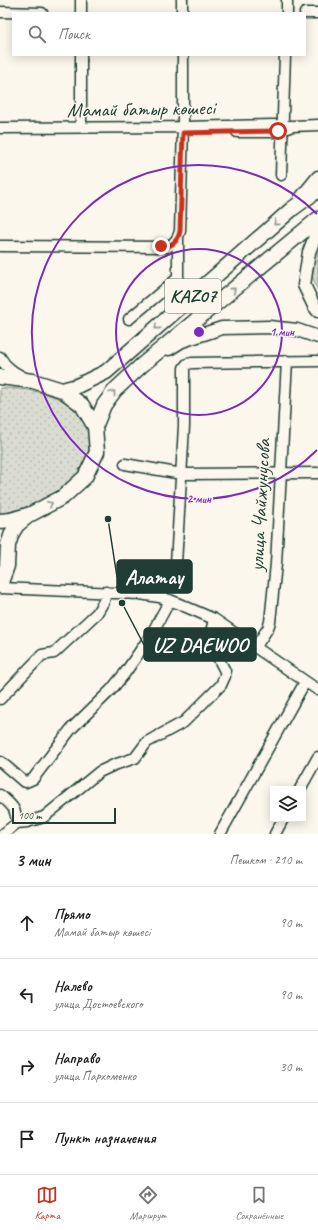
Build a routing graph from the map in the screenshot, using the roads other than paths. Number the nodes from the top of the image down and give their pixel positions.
1 (81, 0) edge
2 (182, 0) edge
3 (287, 0) edge
4 (0, 12) edge
5 (12, 12) edge
6 (81, 12) edge
7 (182, 12) edge
8 (287, 12) edge
9 (306, 13) edge
10 (318, 13) edge
11 (81, 56) edge
12 (183, 56) edge
13 (286, 56) edge
14 (318, 125) edge
15 (81, 127) junction
16 (285, 127) junction
17 (0, 128) edge
18 (183, 130) junction
19 (0, 133) edge
20 (281, 175) dead end
21 (318, 177) edge
22 (318, 190) edge
23 (292, 209) junction
24 (318, 219) edge
25 (318, 229) edge
26 (179, 234) junction
27 (0, 246) edge
28 (318, 311) edge
29 (129, 319) dead end
30 (318, 337) edge
31 (0, 357) edge
32 (287, 361) junction
33 (318, 361) edge
34 (142, 365) junction
35 (0, 377) edge
36 (33, 381) junction
37 (62, 390) junction
38 (96, 427) junction
39 (124, 464) dead end
40 (281, 473) junction
41 (318, 473) edge
42 (182, 474) junction
43 (30, 514) junction
44 (0, 521) edge
45 (0, 561) edge
46 (0, 574) edge
47 (0, 585) edge
48 (0, 588) edge
49 (106, 592) junction
50 (159, 597) junction
51 (170, 600) junction
52 (214, 619) junction
53 (255, 648) junction
54 (305, 682) junction
55 (318, 690) edge
56 (0, 700) edge
57 (318, 757) edge
58 (1, 762) dead end
59 (302, 786) edge
60 (0, 795) edge
61 (281, 822) edge
62 (17, 823) junction
63 (3, 834) edge
64 (220, 834) edge
65 (275, 834) edge

1 - 6 street
2 - 7 street
3 - 8 street
4 - 5 street
9 - 10 street
11 - 15 street
12 - 18 street
13 - 16 street
14 - 16 street, Мамай батыр көшесі
15 - 17 street, Мамай батыр көшесі
15 - 18 street, Мамай батыр көшесі
16 - 18 street, Мамай батыр көшесі
16 - 20 street
18 - 19 street, Мамай батыр көшесі
18 - 26 street
21 - 23 main road
22 - 23 highway, KAZ07
23 -> 37 highway, KAZ07
34 -> 24 highway, KAZ07
25 - 28 main road
26 - 27 street
26 - 29 street
30 - 34 main road
31 - 36 street
32 - 33 street
32 - 40 street, улица Чайжунусова
32 - 42 street
38 -> 34 highway, KAZ07
35 - 36 highway
36 - 37 highway
37 - 38 highway
43 -> 38 highway, KAZ07
39 - 42 street
40 - 41 street
40 - 42 street
40 - 53 street, улица Чайжунусова
42 - 50 street
43 - 44 highway, KAZ07
43 - 47 highway, KAZ07
45 - 46 highway
48 - 49 street
49 - 50 street
49 - 56 street
50 - 51 street
51 - 52 street
51 - 58 street
52 - 53 street
52 - 62 street
53 - 54 street
54 - 55 street
54 - 64 street
57 - 59 street
60 - 62 street
61 - 65 street
62 - 63 street

